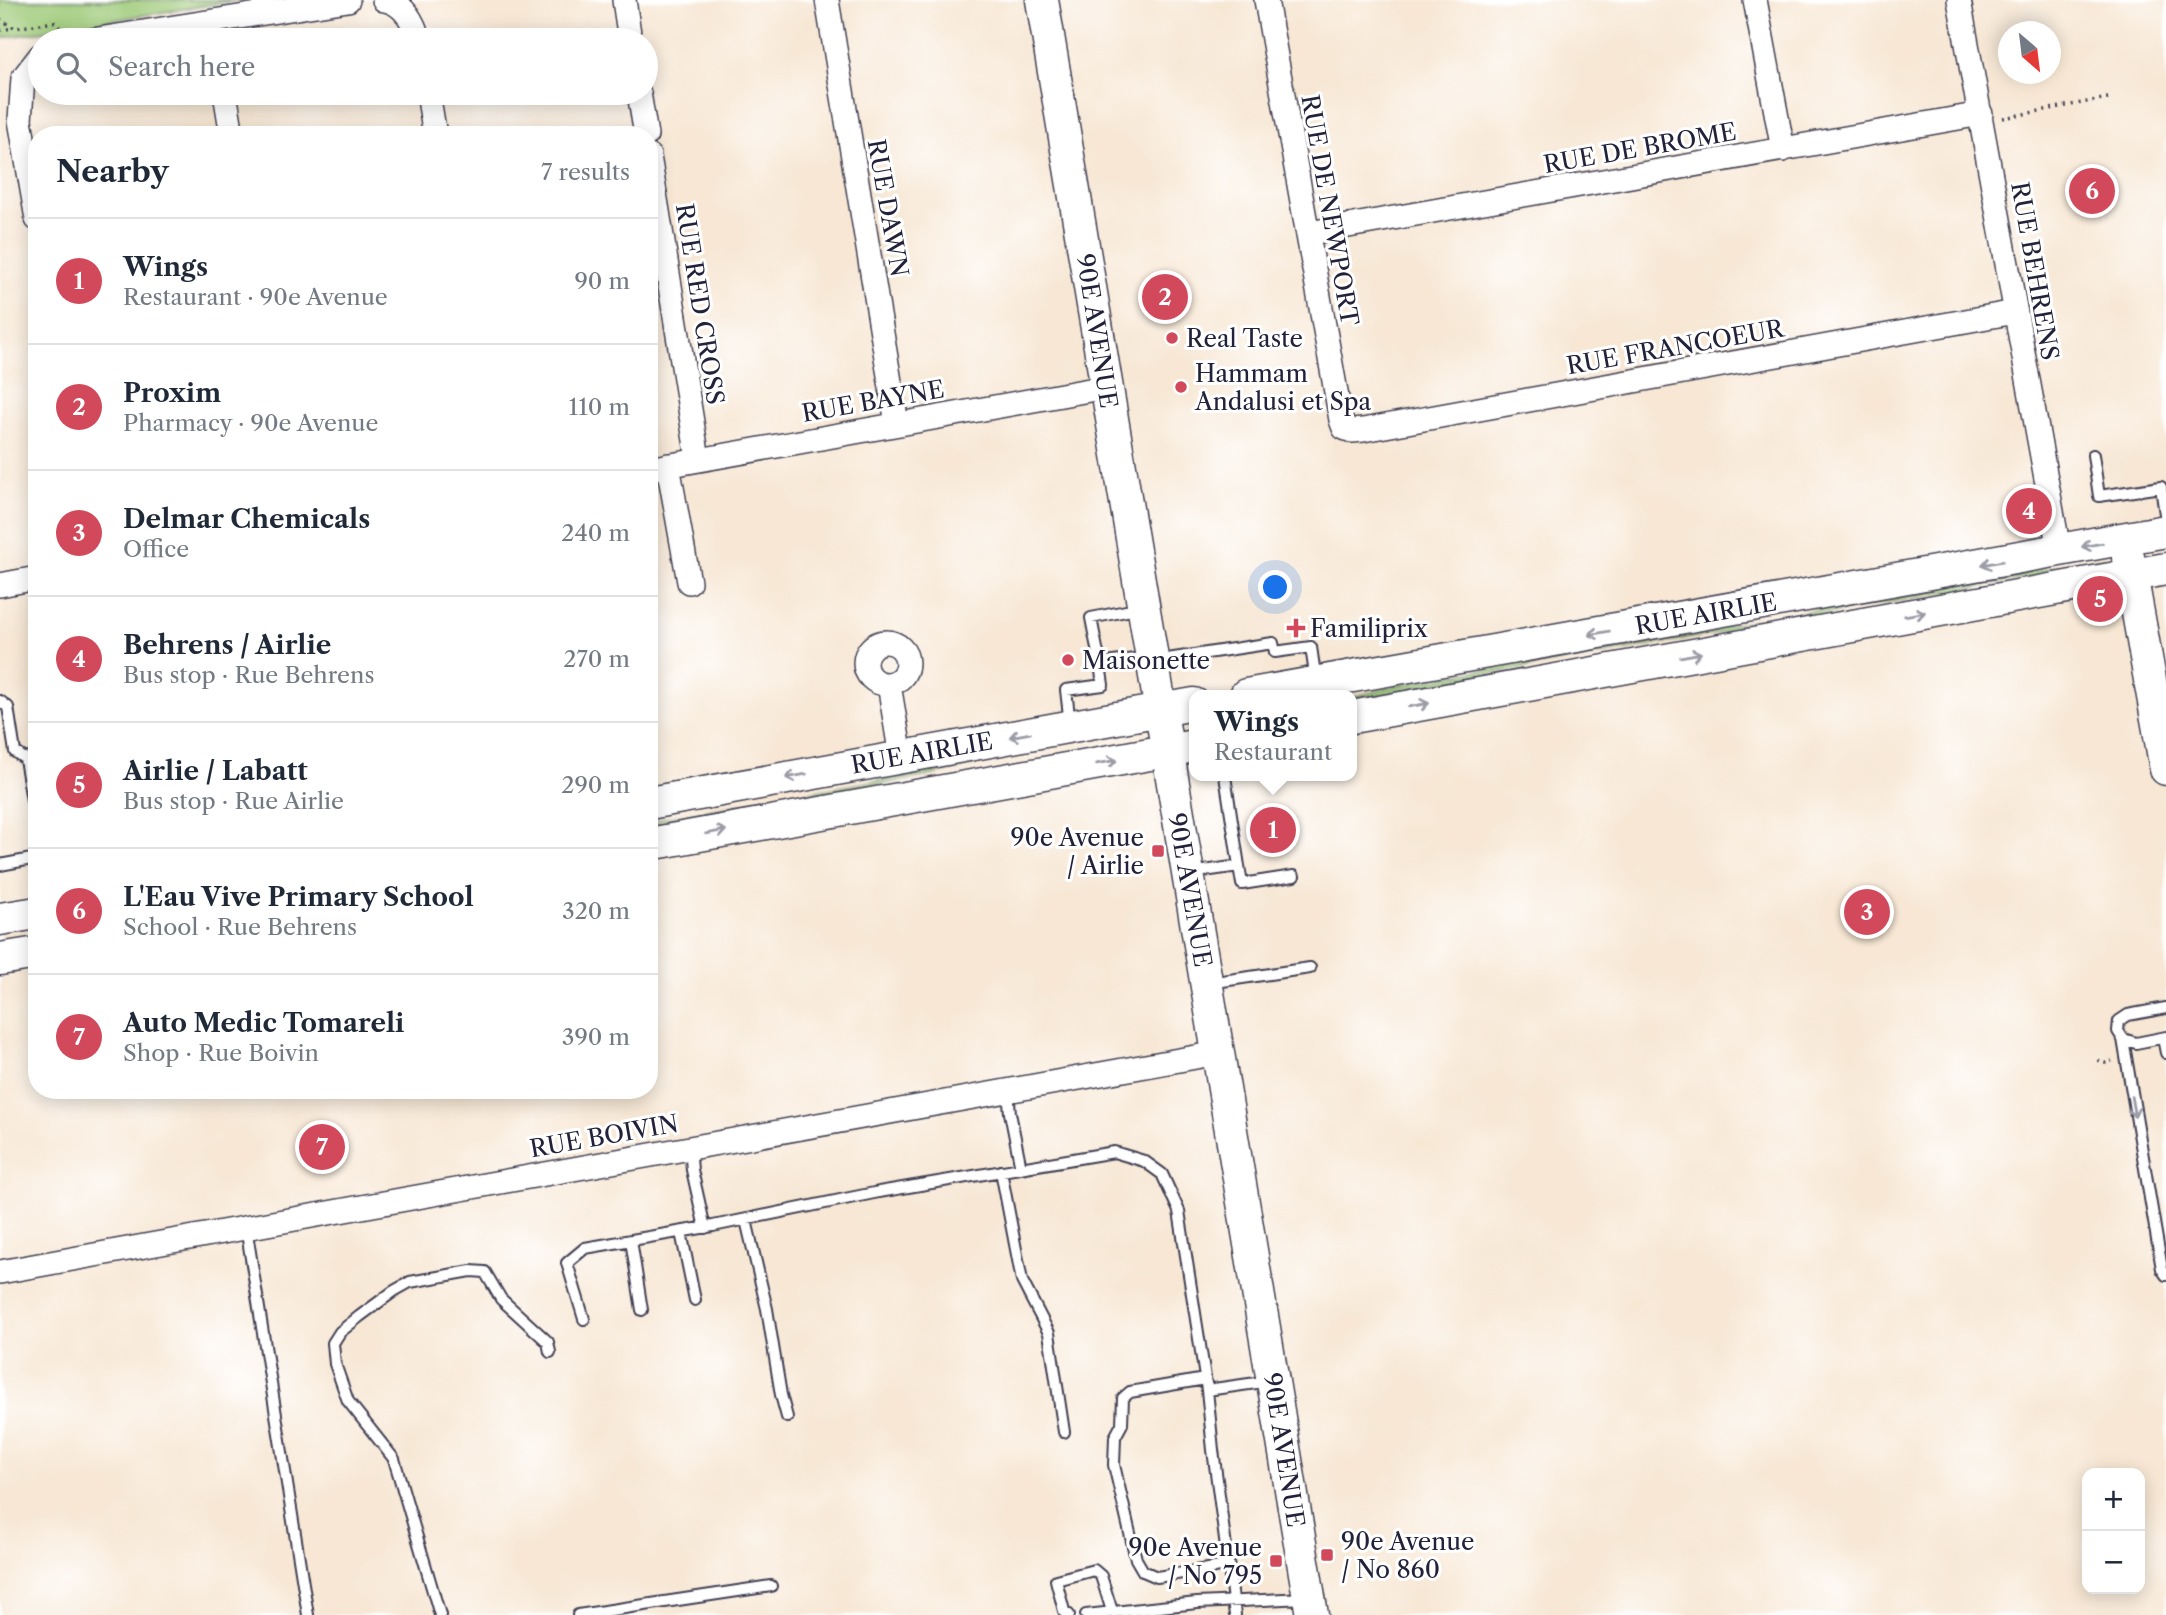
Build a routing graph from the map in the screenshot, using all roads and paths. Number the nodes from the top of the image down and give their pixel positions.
1 (348, 0) edge
2 (384, 0) edge
3 (624, 0) edge
4 (827, 0) edge
5 (1041, 0) edge
6 (1266, 0) edge
7 (1755, 0) edge
8 (1959, 0) edge
9 (0, 19) edge
10 (15, 28) junction
11 (61, 28) edge
12 (227, 28) edge
13 (415, 28) edge
14 (628, 28) edge
15 (0, 30) edge
16 (28, 72) edge
17 (2113, 97) dead end
18 (227, 105) edge
19 (430, 105) edge
20 (641, 105) edge
21 (1992, 116) junction
22 (230, 126) edge
23 (434, 126) edge
24 (644, 126) edge
25 (1783, 150) junction
26 (28, 167) edge
27 (658, 212) edge
28 (1309, 233) junction
29 (2015, 312) junction
30 (1106, 387) junction
31 (897, 424) junction
32 (1344, 428) joint
33 (2093, 455) dead end
34 (698, 459) junction
35 (659, 467) edge
36 (2166, 521) edge
37 (2166, 531) edge
38 (2124, 538) junction
39 (2059, 551) junction
40 (2166, 569) edge
41 (2131, 575) junction
42 (28, 580) edge
43 (689, 582) dead end
44 (0, 585) edge
45 (1143, 607) junction
46 (1151, 659) junction
47 (1100, 664) junction
48 (1317, 683) junction
49 (889, 684) dead end
50 (1276, 690) edge
51 (0, 701) edge
52 (1189, 706) edge
53 (1160, 711) junction
54 (1357, 716) edge
55 (1071, 726) junction
56 (1180, 748) edge
57 (28, 757) edge
58 (901, 757) junction
59 (2166, 769) edge
60 (1226, 781) edge
61 (658, 801) edge
62 (658, 842) edge
63 (28, 860) edge
64 (0, 865) edge
65 (1240, 866) junction
66 (1188, 873) junction
67 (1294, 876) dead end
68 (28, 914) edge
69 (0, 919) edge
70 (28, 954) edge
71 (0, 959) edge
72 (1310, 968) dead end
73 (1206, 983) junction
74 (2166, 1008) edge
75 (2165, 1038) edge
76 (2123, 1039) junction
77 (1218, 1053) junction
78 (2166, 1053) edge
79 (2117, 1059) dead end
80 (2098, 1060) dead end
81 (1008, 1091) junction
82 (690, 1148) junction
83 (1021, 1168) junction
84 (1001, 1171) junction
85 (746, 1220) junction
86 (246, 1227) junction
87 (705, 1227) junction
88 (681, 1232) junction
89 (631, 1240) junction
90 (0, 1272) edge
91 (2166, 1275) edge
92 (695, 1300) dead end
93 (642, 1310) dead end
94 (584, 1319) dead end
95 (550, 1352) dead end
96 (1272, 1380) junction
97 (1206, 1385) junction
98 (787, 1418) dead end
99 (1064, 1432) dead end
100 (1227, 1566) junction
101 (771, 1586) dead end
102 (1232, 1601) junction
103 (1197, 1603) junction
104 (1310, 1607) edge
105 (1112, 1611) junction
106 (308, 1615) edge
107 (440, 1615) edge
108 (578, 1615) edge
109 (1069, 1615) edge
110 (1086, 1615) edge
111 (1199, 1615) edge
112 (1235, 1615) edge

1 - 12 street
2 - 13 street
3 - 14 street
4 - 31 street, RUE DAWN
5 - 30 main road, 90E AVENUE
6 - 28 street, RUE DE NEWPORT
7 - 25 street
8 - 21 street, RUE BEHRENS
9 - 10 path
10 - 11 path
10 - 15 path
16 - 26 street
17 - 21 path
18 - 22 street
19 - 23 street
20 - 24 street
21 - 25 street, RUE DE BROME
21 - 29 street, RUE BEHRENS
25 - 28 street, RUE DE BROME
27 - 34 street, RUE RED CROSS
28 - 32 street, RUE DE NEWPORT
29 - 32 street, RUE FRANCOEUR
29 - 39 street, RUE BEHRENS
30 - 31 street, RUE BAYNE
30 - 45 main road, 90E AVENUE
31 - 34 street, RUE BAYNE
33 - 36 lane
34 - 35 street, RUE BAYNE
35 - 43 street
37 - 38 main road, RUE AIRLIE
38 -> 39 main road, RUE AIRLIE
38 - 41 main road
39 -> 48 main road, RUE AIRLIE
40 - 41 main road, RUE AIRLIE
54 -> 41 main road, RUE AIRLIE
41 - 59 main road
42 - 44 street
45 - 46 main road, 90E AVENUE
45 - 47 lane
46 - 47 lane
46 - 48 lane
46 - 53 main road, 90E AVENUE
47 - 55 lane
48 - 50 main road, RUE AIRLIE
49 - 58 street
51 - 57 lane
52 - 53 main road, RUE AIRLIE
53 - 55 main road, RUE AIRLIE
53 - 56 main road, 90E AVENUE
55 -> 58 main road, RUE AIRLIE
62 -> 56 main road, RUE AIRLIE
56 - 66 main road, 90E AVENUE
58 -> 61 main road, RUE AIRLIE
60 - 65 lane
63 - 64 lane
65 - 66 lane
65 - 67 lane
66 - 73 main road, 90E AVENUE
68 - 69 main road
70 - 71 main road
72 - 73 lane
73 - 77 main road, 90E AVENUE
74 - 76 lane
75 - 76 lane
75 - 78 lane
76 -> 91 lane
77 - 81 street, RUE BOIVIN
77 - 96 main road, 90E AVENUE
79 - 80 path
81 - 82 street, RUE BOIVIN
81 - 83 lane
82 - 86 street, RUE BOIVIN
82 - 87 lane
83 - 84 lane
83 - 97 lane
84 - 85 lane
84 - 99 lane
85 - 87 lane
85 - 98 lane
86 - 90 street, RUE BOIVIN
86 - 106 lane
87 - 88 lane
88 - 89 lane
88 - 92 lane
89 - 93 lane
89 - 94 lane
95 - 107 lane
96 - 97 lane
96 - 104 main road, 90E AVENUE
97 - 100 lane
97 - 100 lane
100 - 102 lane
101 - 108 lane
102 - 103 lane
102 - 104 lane
102 - 112 lane
103 - 105 lane
103 - 111 lane
105 - 109 lane
105 - 110 lane

